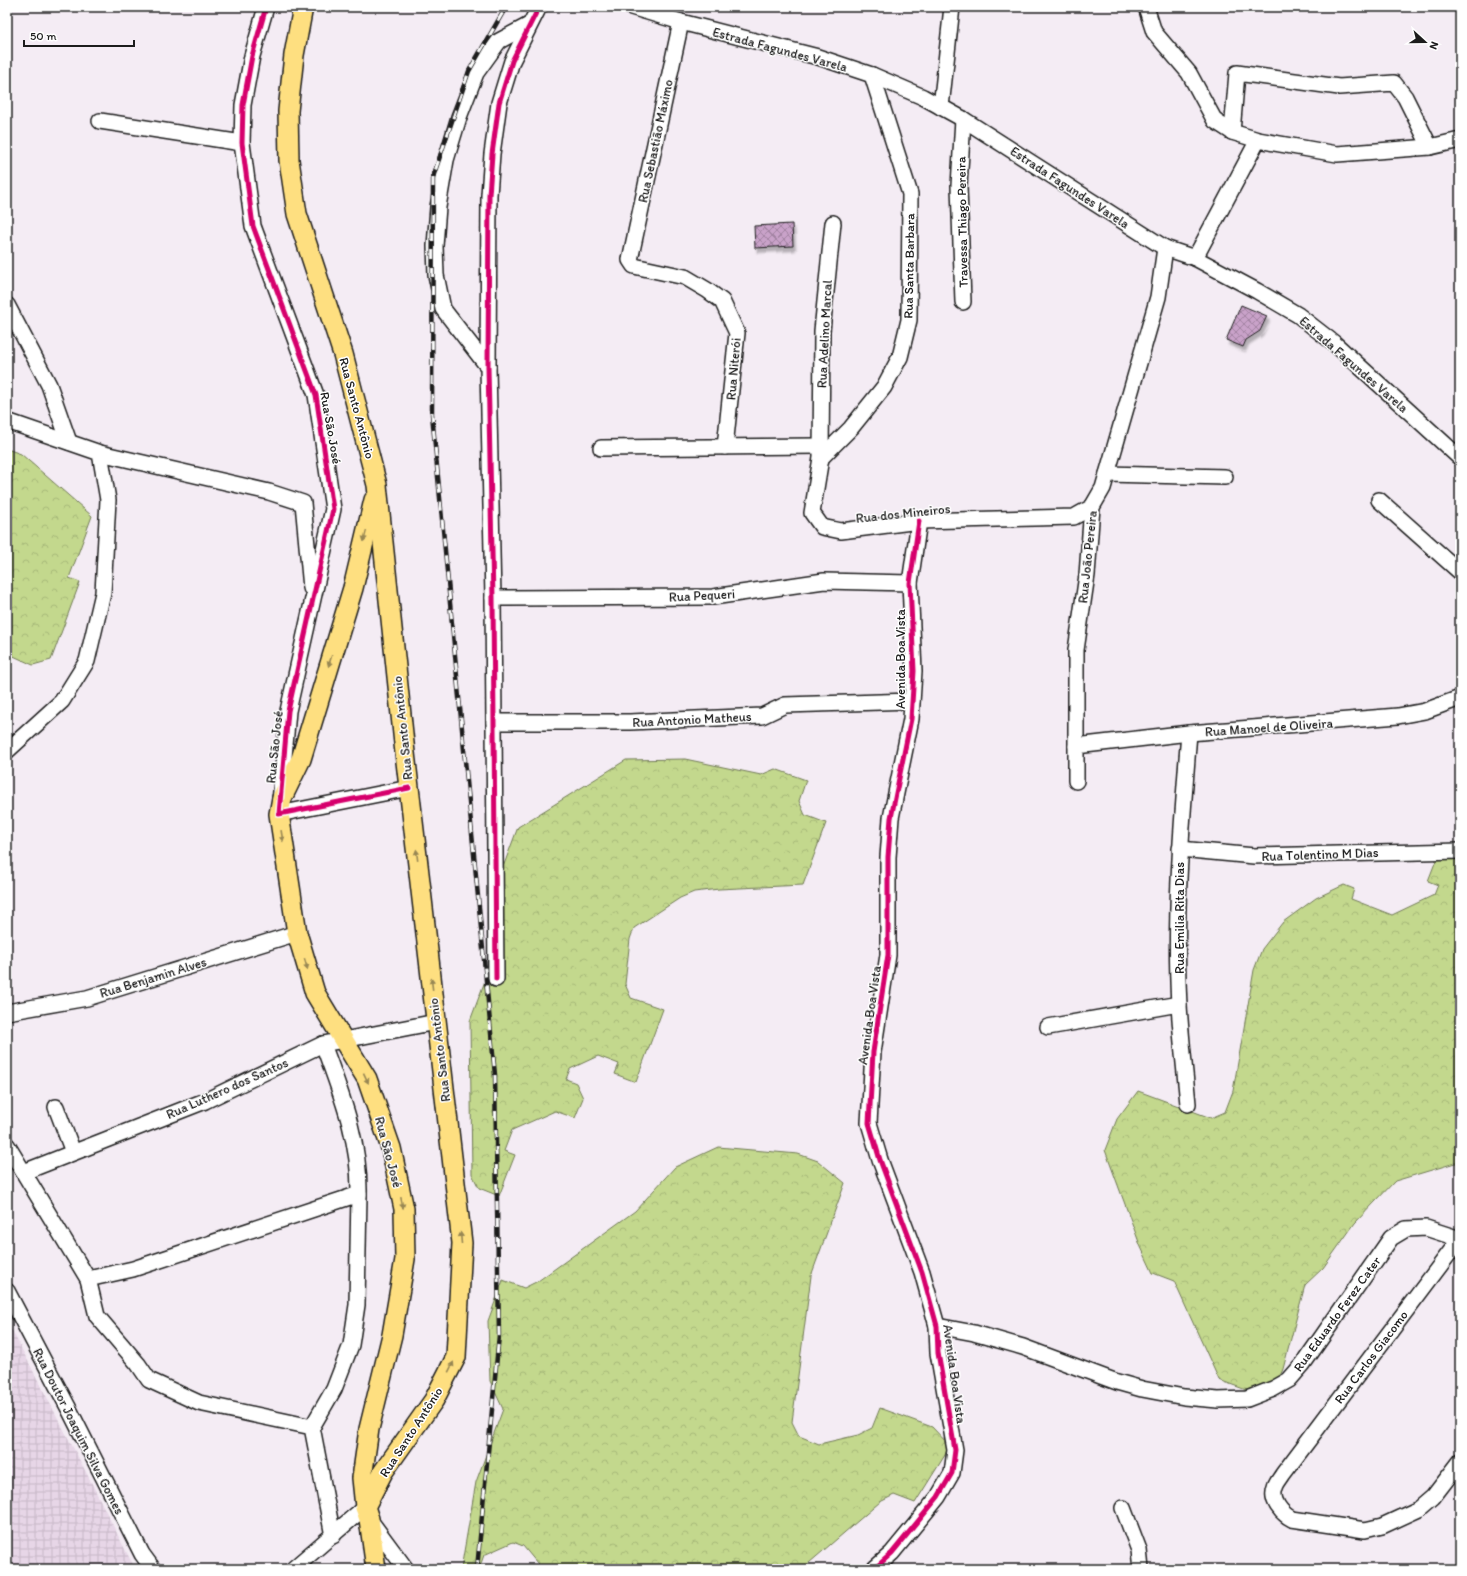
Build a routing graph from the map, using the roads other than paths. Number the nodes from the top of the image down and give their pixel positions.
1 (266, 7) edge
2 (303, 7) edge
3 (539, 7) edge
4 (631, 7) edge
5 (952, 7) edge
6 (1146, 7) edge
7 (681, 22) junction
8 (529, 25) junction
9 (872, 75) junction
10 (941, 107) junction
11 (963, 119) junction
12 (100, 120) dead end
13 (1232, 132) junction
14 (1258, 140) junction
15 (1460, 140) edge
16 (242, 144) junction
17 (1430, 147) junction
18 (833, 223) dead end
19 (1165, 248) junction
20 (1195, 258) junction
21 (630, 260) joint
22 (963, 302) dead end
23 (7, 305) edge
24 (488, 367) junction
25 (7, 421) edge
26 (69, 442) junction
27 (725, 447) junction
28 (601, 448) dead end
29 (821, 452) junction
30 (100, 453) junction
31 (1460, 458) edge
32 (1107, 474) junction
33 (1225, 477) dead end
34 (378, 485) junction
35 (1379, 500) dead end
36 (1092, 506) junction
37 (919, 521) junction
38 (1460, 572) edge
39 (910, 583) junction
40 (493, 598) junction
41 (312, 603) junction
42 (1460, 698) edge
43 (912, 701) junction
44 (494, 722) junction
45 (1189, 733) junction
46 (1076, 746) junction
47 (7, 751) edge
48 (1076, 781) dead end
49 (409, 788) junction
50 (278, 814) junction
51 (1180, 849) junction
52 (1460, 851) edge
53 (297, 933) junction
54 (496, 979) dead end
55 (1179, 1004) junction
56 (7, 1012) edge
57 (436, 1022) junction
58 (1048, 1027) dead end
59 (344, 1040) junction
60 (323, 1044) junction
61 (1188, 1104) dead end
62 (56, 1106) dead end
63 (7, 1145) edge
64 (73, 1152) junction
65 (24, 1172) junction
66 (359, 1194) junction
67 (1460, 1239) edge
68 (88, 1279) junction
69 (7, 1292) edge
70 (937, 1326) junction
71 (1184, 1397) joint
72 (312, 1427) junction
73 (1460, 1462) edge
74 (1123, 1508) dead end
75 (367, 1513) junction
76 (333, 1536) junction
77 (153, 1569) edge
78 (293, 1569) edge
79 (376, 1569) edge
80 (406, 1569) edge
81 (874, 1569) edge
82 (1141, 1569) edge

1 - 16 street, Rua São José
2 - 34 main road, Rua Santo Antônio
3 - 8 street
4 - 7 street, Estrada Fagundes Varela
5 - 10 street
6 - 13 street
7 - 9 street, Estrada Fagundes Varela
7 - 21 street, Rua Sebastião Máximo
8 - 24 street
8 - 24 street
9 - 10 street, Estrada Fagundes Varela
9 - 29 street, Rua Santa Barbara
10 - 11 street, Estrada Fagundes Varela
11 - 19 street, Estrada Fagundes Varela
11 - 22 street, Travessa Thiago Pereira
12 - 16 street
13 - 14 street
13 - 17 street
14 - 17 street
14 - 20 street
15 - 17 street
16 - 41 street, Rua São José
18 - 29 street, Rua Adelino Marcal
19 - 20 street, Estrada Fagundes Varela
19 - 32 street, Rua João Pereira
20 - 31 street, Estrada Fagundes Varela
21 - 27 street, Rua Niterói
23 - 26 street
24 - 40 street
25 - 26 street
26 - 30 street
27 - 28 street
27 - 29 street
29 - 37 street, Rua dos Mineiros
30 - 41 street
30 - 47 street
32 - 33 street
32 - 36 street, Rua João Pereira
34 - 49 main road, Rua Santo Antônio
34 -> 50 main road, Rua São José
35 - 38 street
36 - 37 street, Rua dos Mineiros
36 - 46 street, Rua João Pereira
37 - 39 street, Avenida Boa Vista
39 - 40 street, Rua Pequeri
39 - 43 street, Avenida Boa Vista
40 - 44 street
41 - 50 street, Rua São José
42 - 45 street, Rua Manoel de Oliveira
43 - 44 street, Rua Antonio Matheus
43 - 70 street, Avenida Boa Vista
44 - 54 street
45 - 46 street, Rua Manoel de Oliveira
45 - 51 street, Rua Emilia Rita Dias
46 - 48 street, Rua João Pereira
49 - 50 street
57 -> 49 main road, Rua Santo Antônio
50 -> 53 main road, Rua São José
51 - 52 street, Rua Tolentino M Dias
51 - 55 street, Rua Emilia Rita Dias
53 - 56 street, Rua Benjamin Alves
53 -> 59 main road, Rua São José
55 - 58 street
55 - 61 street, Rua Emilia Rita Dias
57 - 59 street, Rua Luthero dos Santos
75 -> 57 main road, Rua Santo Antônio
59 - 60 street, Rua Luthero dos Santos
59 -> 75 main road, Rua São José
60 - 64 street, Rua Luthero dos Santos
60 - 66 street
62 - 64 street
63 - 65 street
64 - 65 street, Rua Luthero dos Santos
65 - 68 street
66 - 68 street
66 - 72 street
67 - 71 street, Rua Eduardo Ferez Cater
67 - 73 street, Rua Carlos Giacomo
68 - 72 street
69 - 77 street, Rua Doutor Joaquim Silva Gomes
70 - 71 street, Avenida Boa Vista
70 - 81 street, Avenida Boa Vista
72 - 76 street
74 - 82 street
75 - 76 street
75 - 79 main road, Rua São José
75 - 80 street
76 - 78 street

